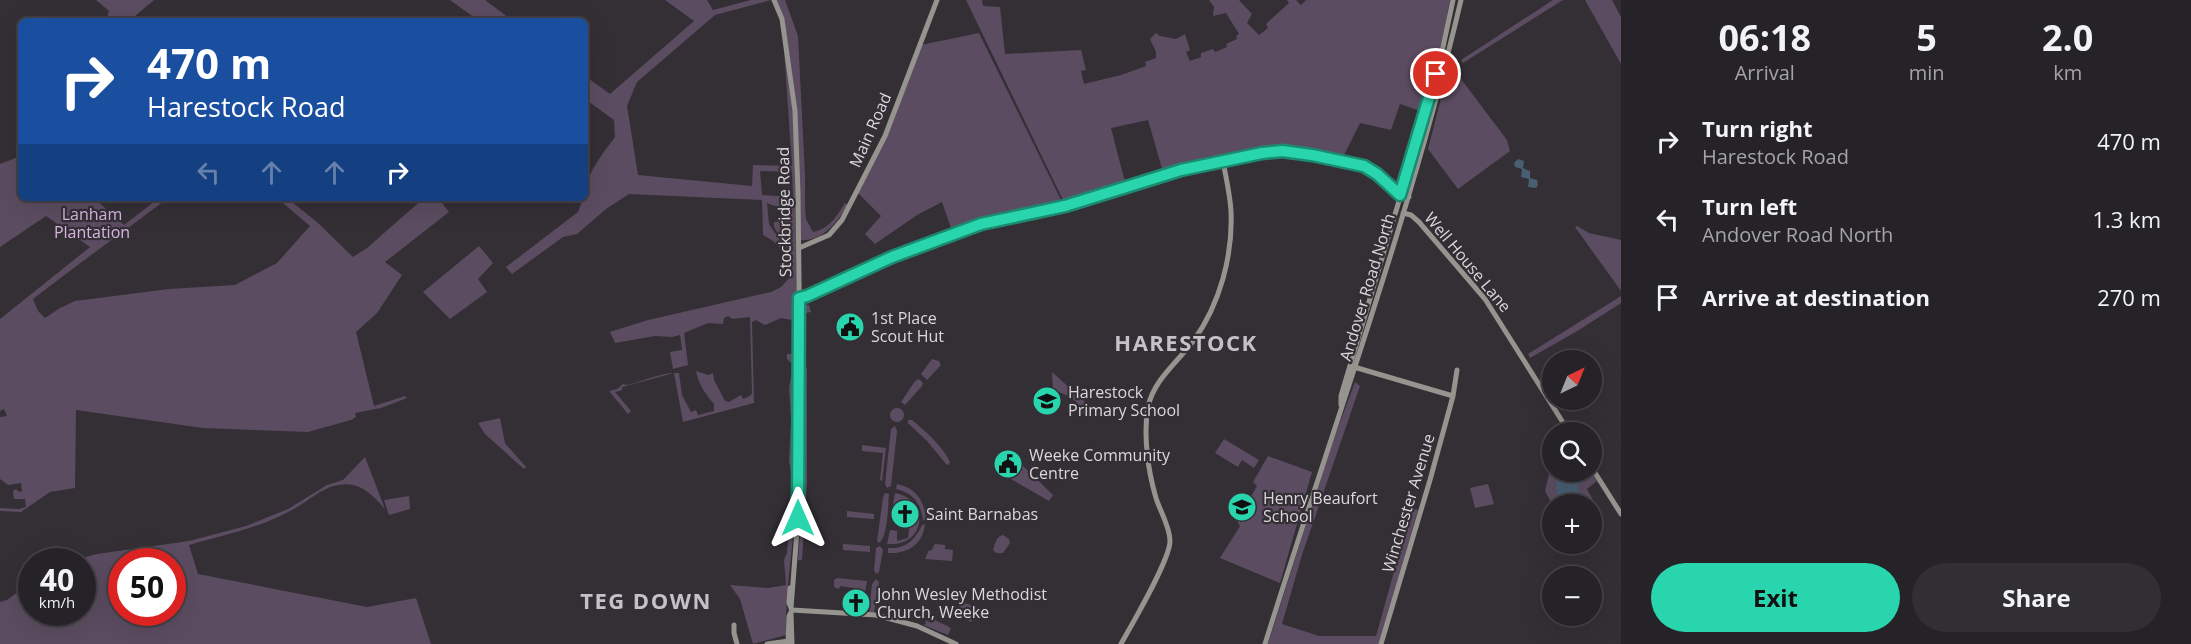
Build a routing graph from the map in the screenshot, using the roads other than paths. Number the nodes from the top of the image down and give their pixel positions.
1 (774, 0) edge
2 (937, 0) edge
3 (1453, 0) edge
4 (1461, 0) edge
5 (1222, 161) junction
6 (1400, 195) junction
7 (1409, 197) junction
8 (1396, 211) junction
9 (1404, 213) junction
10 (799, 248) junction
11 (799, 298) junction
12 (1353, 367) junction
13 (1457, 370) dead end
14 (1453, 396) junction
15 (1563, 422) edge
16 (1601, 482) edge
17 (1621, 514) edge
18 (791, 610) junction
19 (734, 625) dead end
20 (790, 642) edge
21 (737, 644) edge
22 (767, 644) edge
23 (956, 644) edge
24 (1122, 644) edge
25 (1265, 644) edge
26 (1381, 644) edge

1 - 10 street, Stockbridge Road
2 - 10 street, Main Road
3 - 6 street, Andover Road North
4 - 7 street, Andover Road North
5 - 6 street
5 - 11 street
5 - 24 street
6 - 7 street
6 - 8 street, Andover Road North
7 - 9 street, Andover Road North
8 - 9 street, Well House Lane
8 - 12 street, Andover Road North
9 - 12 street, Andover Road North
9 - 15 street, Well House Lane
10 - 11 street, Stockbridge Road
11 - 18 street, Stockbridge Road
12 - 14 street
12 - 25 street, Andover Road North
13 - 14 street, Winchester Avenue
14 - 26 street, Winchester Avenue
16 - 17 street
18 - 20 street, Stockbridge Road
18 - 23 street
19 - 21 street
20 - 22 street

